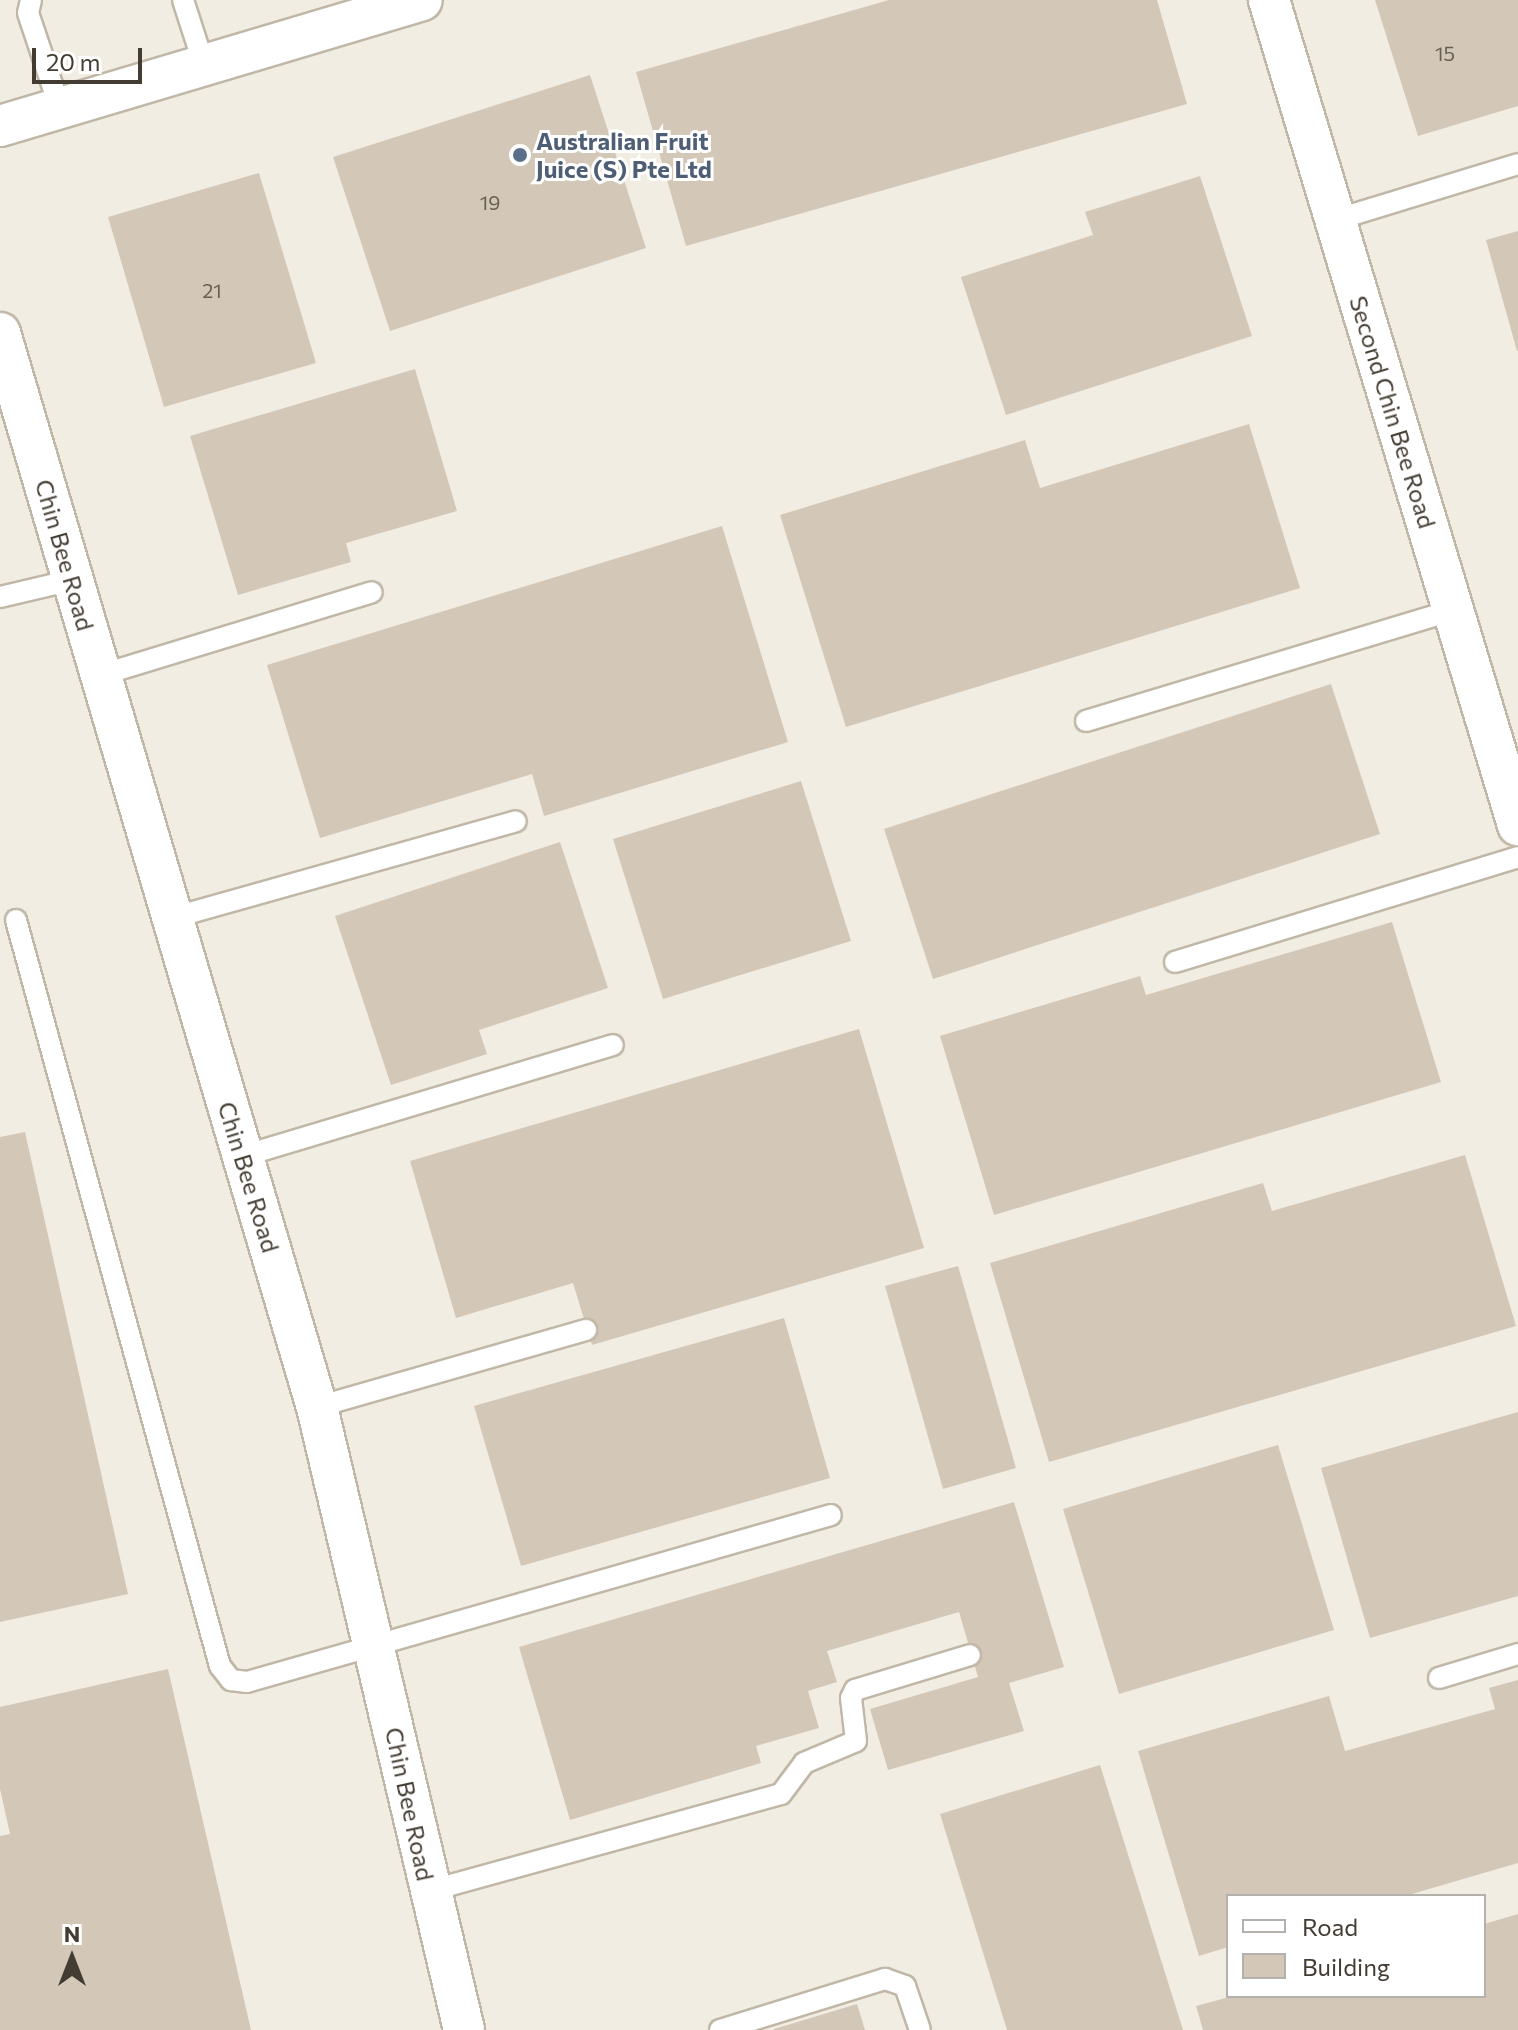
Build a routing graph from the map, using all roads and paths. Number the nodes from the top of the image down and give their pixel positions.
1 (31, 0) edge
2 (183, 0) edge
3 (422, 0) edge
4 (1269, 0) edge
5 (204, 65) junction
6 (60, 108) junction
7 (0, 126) edge
8 (1518, 164) edge
9 (1335, 220) junction
10 (0, 333) edge
11 (72, 580) junction
12 (372, 592) dead end
13 (0, 597) edge
14 (1453, 610) junction
15 (101, 675) junction
16 (1086, 721) dead end
17 (1511, 779) edge
18 (516, 821) dead end
19 (1518, 825) edge
20 (1518, 857) edge
21 (172, 918) junction
22 (16, 920) dead end
23 (1175, 962) dead end
24 (613, 1045) dead end
25 (243, 1156) junction
26 (586, 1330) dead end
27 (317, 1407) junction
28 (831, 1515) dead end
29 (375, 1646) junction
30 (1518, 1654) edge
31 (970, 1655) dead end
32 (1439, 1678) dead end
33 (429, 1891) junction
34 (464, 2030) edge
35 (720, 2030) edge
36 (920, 2030) edge

1 - 6 lane
2 - 5 lane
3 - 5 street
4 - 9 street, Second Chin Bee Road
5 - 6 street
6 - 7 street
8 - 9 lane
9 - 14 street, Second Chin Bee Road
10 - 11 street, Chin Bee Road
11 - 13 lane
11 - 15 street, Chin Bee Road
12 - 15 lane
14 - 16 lane
14 - 17 street, Second Chin Bee Road
15 - 21 street, Chin Bee Road
17 - 19 street, Second Chin Bee Road
18 - 21 lane
20 - 23 lane
21 - 25 street, Chin Bee Road
22 - 29 lane
24 - 25 lane
25 - 27 street, Chin Bee Road
26 - 27 lane
27 - 29 street, Chin Bee Road
28 - 29 lane
29 - 33 street, Chin Bee Road
30 - 32 lane
31 - 33 lane
33 - 34 street, Chin Bee Road
35 - 36 lane

